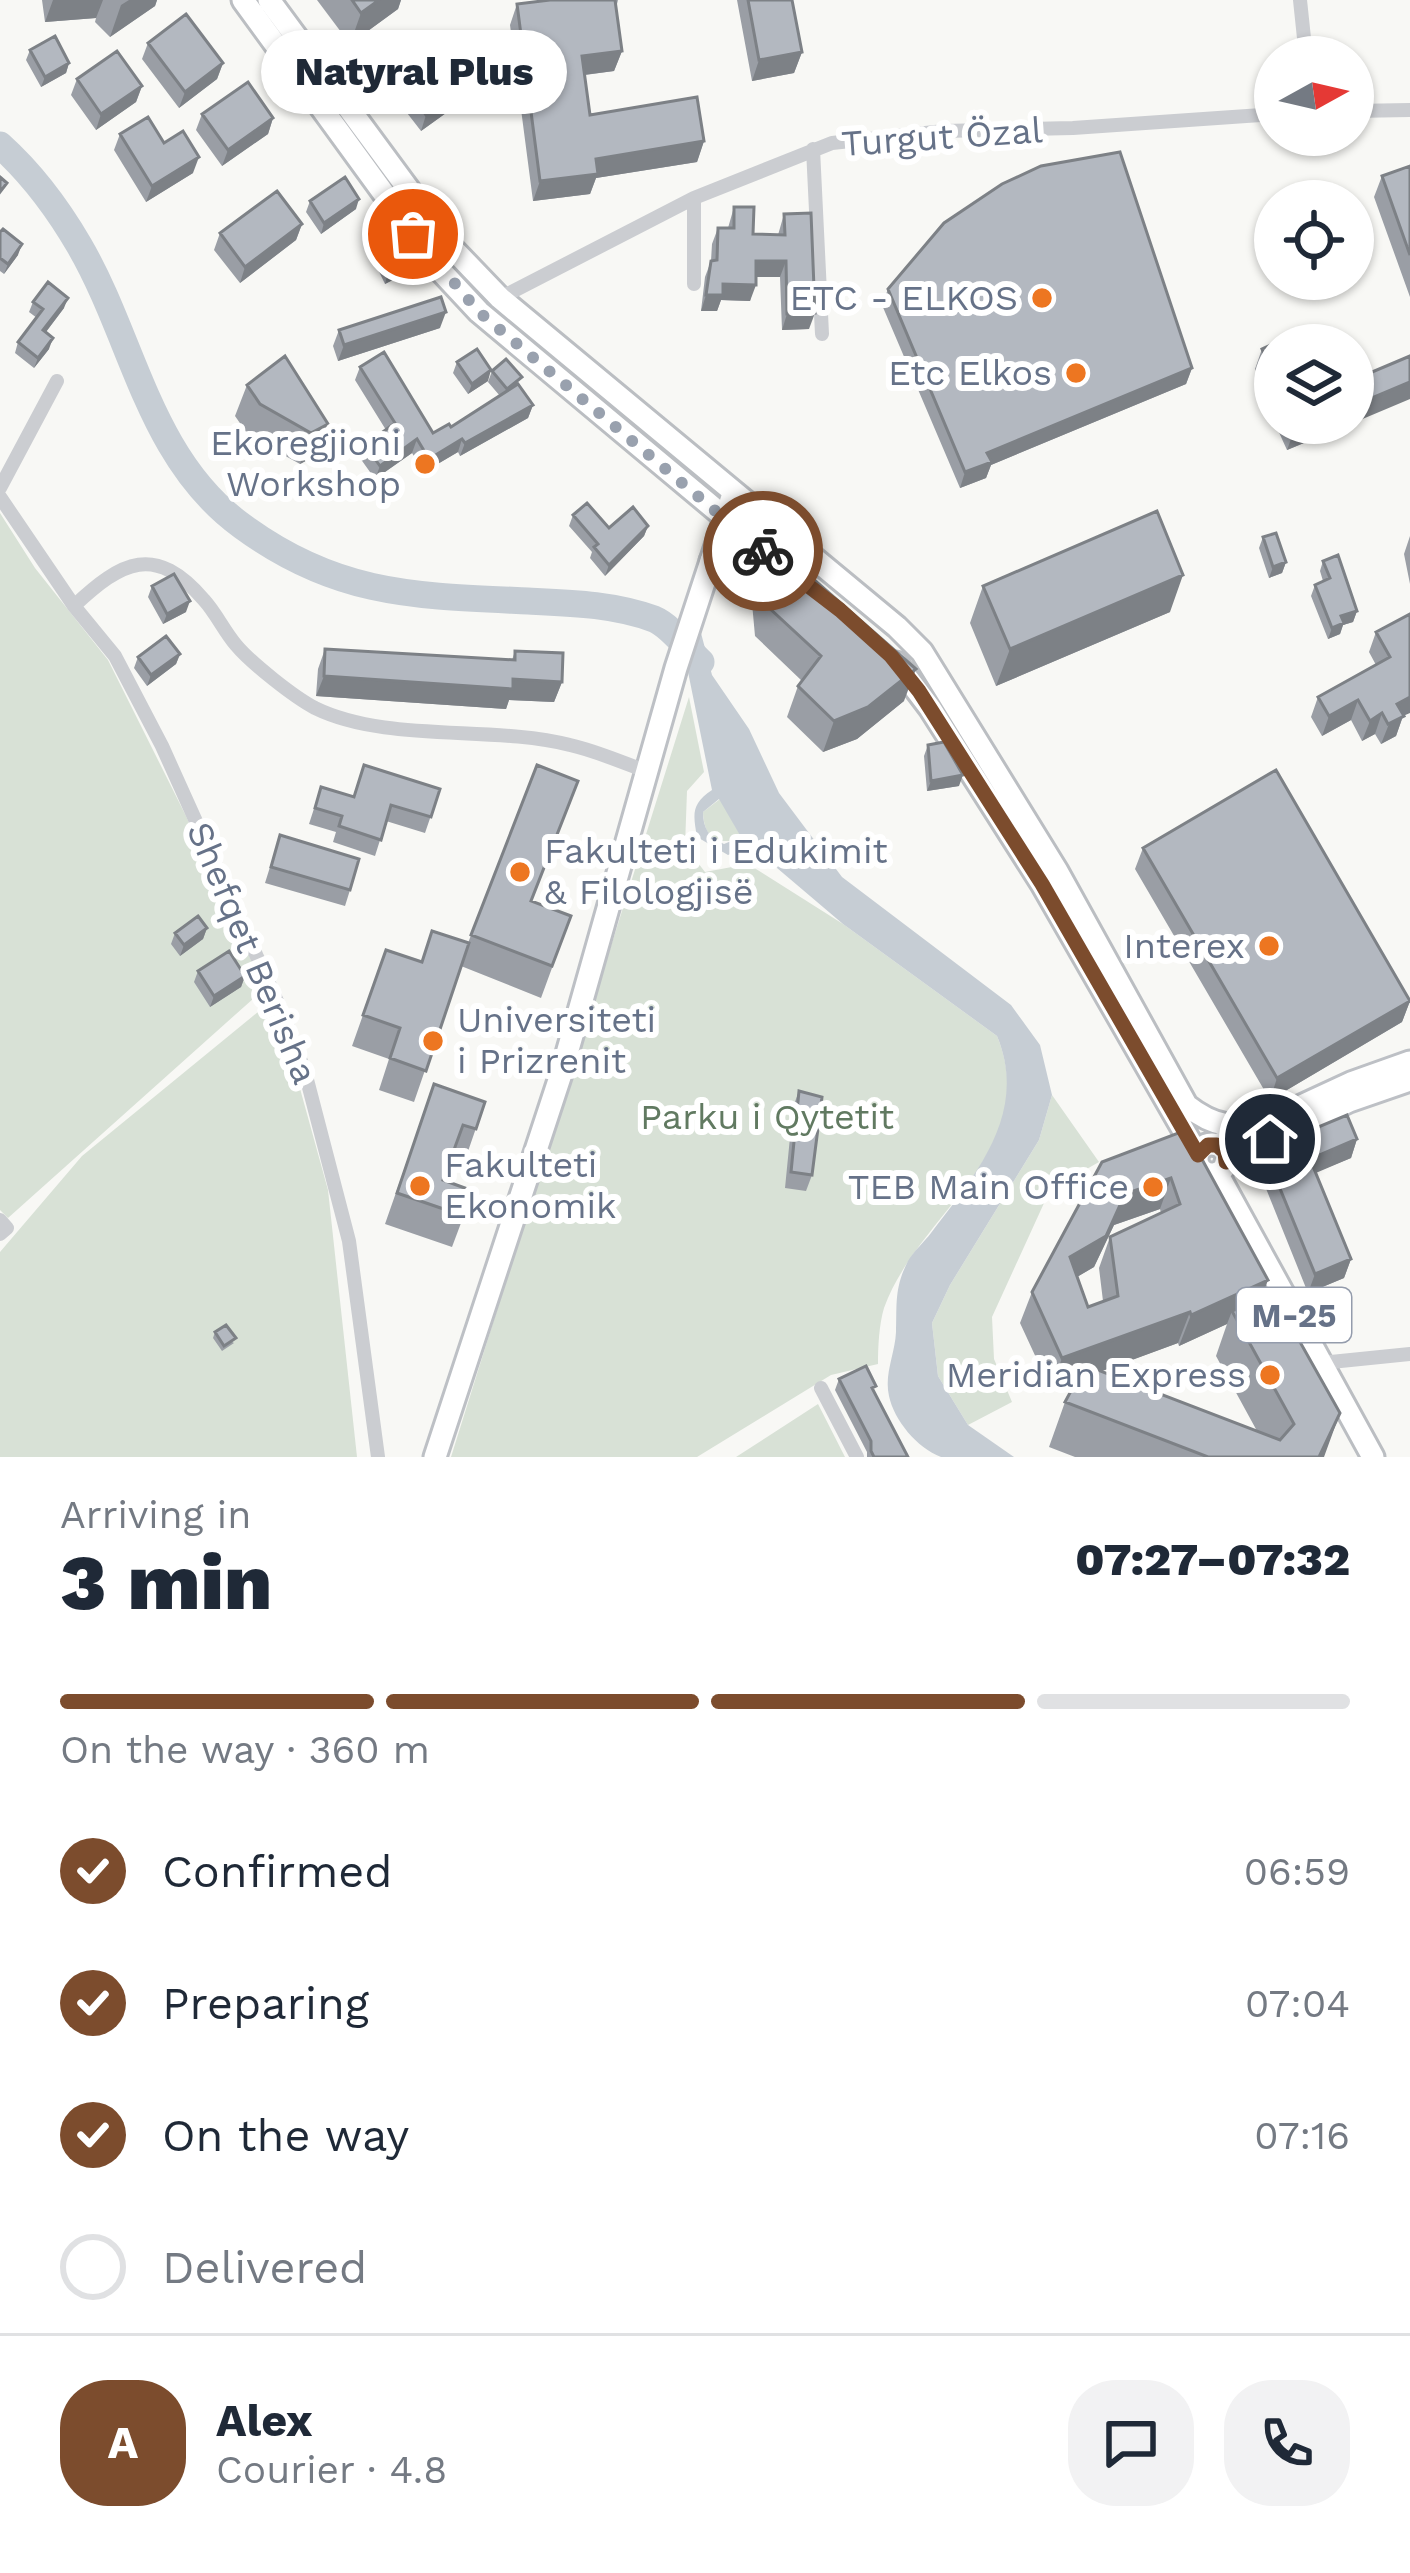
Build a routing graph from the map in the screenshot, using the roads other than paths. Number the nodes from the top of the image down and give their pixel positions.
1 (243, 0) edge
2 (268, 0) edge
3 (1300, 0) edge
4 (1304, 36) edge
5 (1410, 110) edge
6 (1374, 111) edge
7 (1254, 115) edge
8 (812, 149) junction
9 (694, 198) junction
10 (694, 284) dead end
11 (500, 298) junction
12 (822, 334) dead end
13 (57, 381) dead end
14 (0, 493) edge
15 (733, 494) junction
16 (724, 520) junction
17 (747, 538) junction
18 (711, 561) junction
19 (808, 585) edge
20 (74, 606) junction
21 (874, 641) edge
22 (649, 772) junction
23 (1410, 1061) edge
24 (1410, 1080) edge
25 (1186, 1106) junction
26 (1270, 1120) junction
27 (1213, 1156) junction
28 (0, 1220) edge
29 (0, 1234) edge
30 (1410, 1354) edge
31 (1321, 1363) junction
32 (821, 1388) dead end
33 (378, 1457) edge
34 (435, 1457) edge
35 (857, 1457) edge
36 (1373, 1457) edge

1 - 16 main road
2 - 11 main road, M-25
3 - 4 street
5 - 6 street
7 - 8 street, Turgut Özal
8 - 9 street, Turgut Özal
8 - 12 street
9 - 10 street
9 - 11 street, Turgut Özal
11 - 15 main road, M-25
13 - 14 street
14 - 20 street, Shefqet Berisha
15 - 16 main road
15 - 25 main road, M-25
16 - 17 main road
16 - 18 main road
17 - 18 main road
17 - 19 main road
18 - 22 main road
20 - 22 street
20 - 33 street, Shefqet Berisha
21 - 27 main road, M-25
22 - 34 main road
23 - 26 main road
24 - 27 main road
25 - 26 main road
25 - 27 main road, M-25
26 - 27 main road
27 - 31 main road, M-25
28 - 29 street
30 - 31 street
31 - 36 main road, M-25
32 - 35 street

